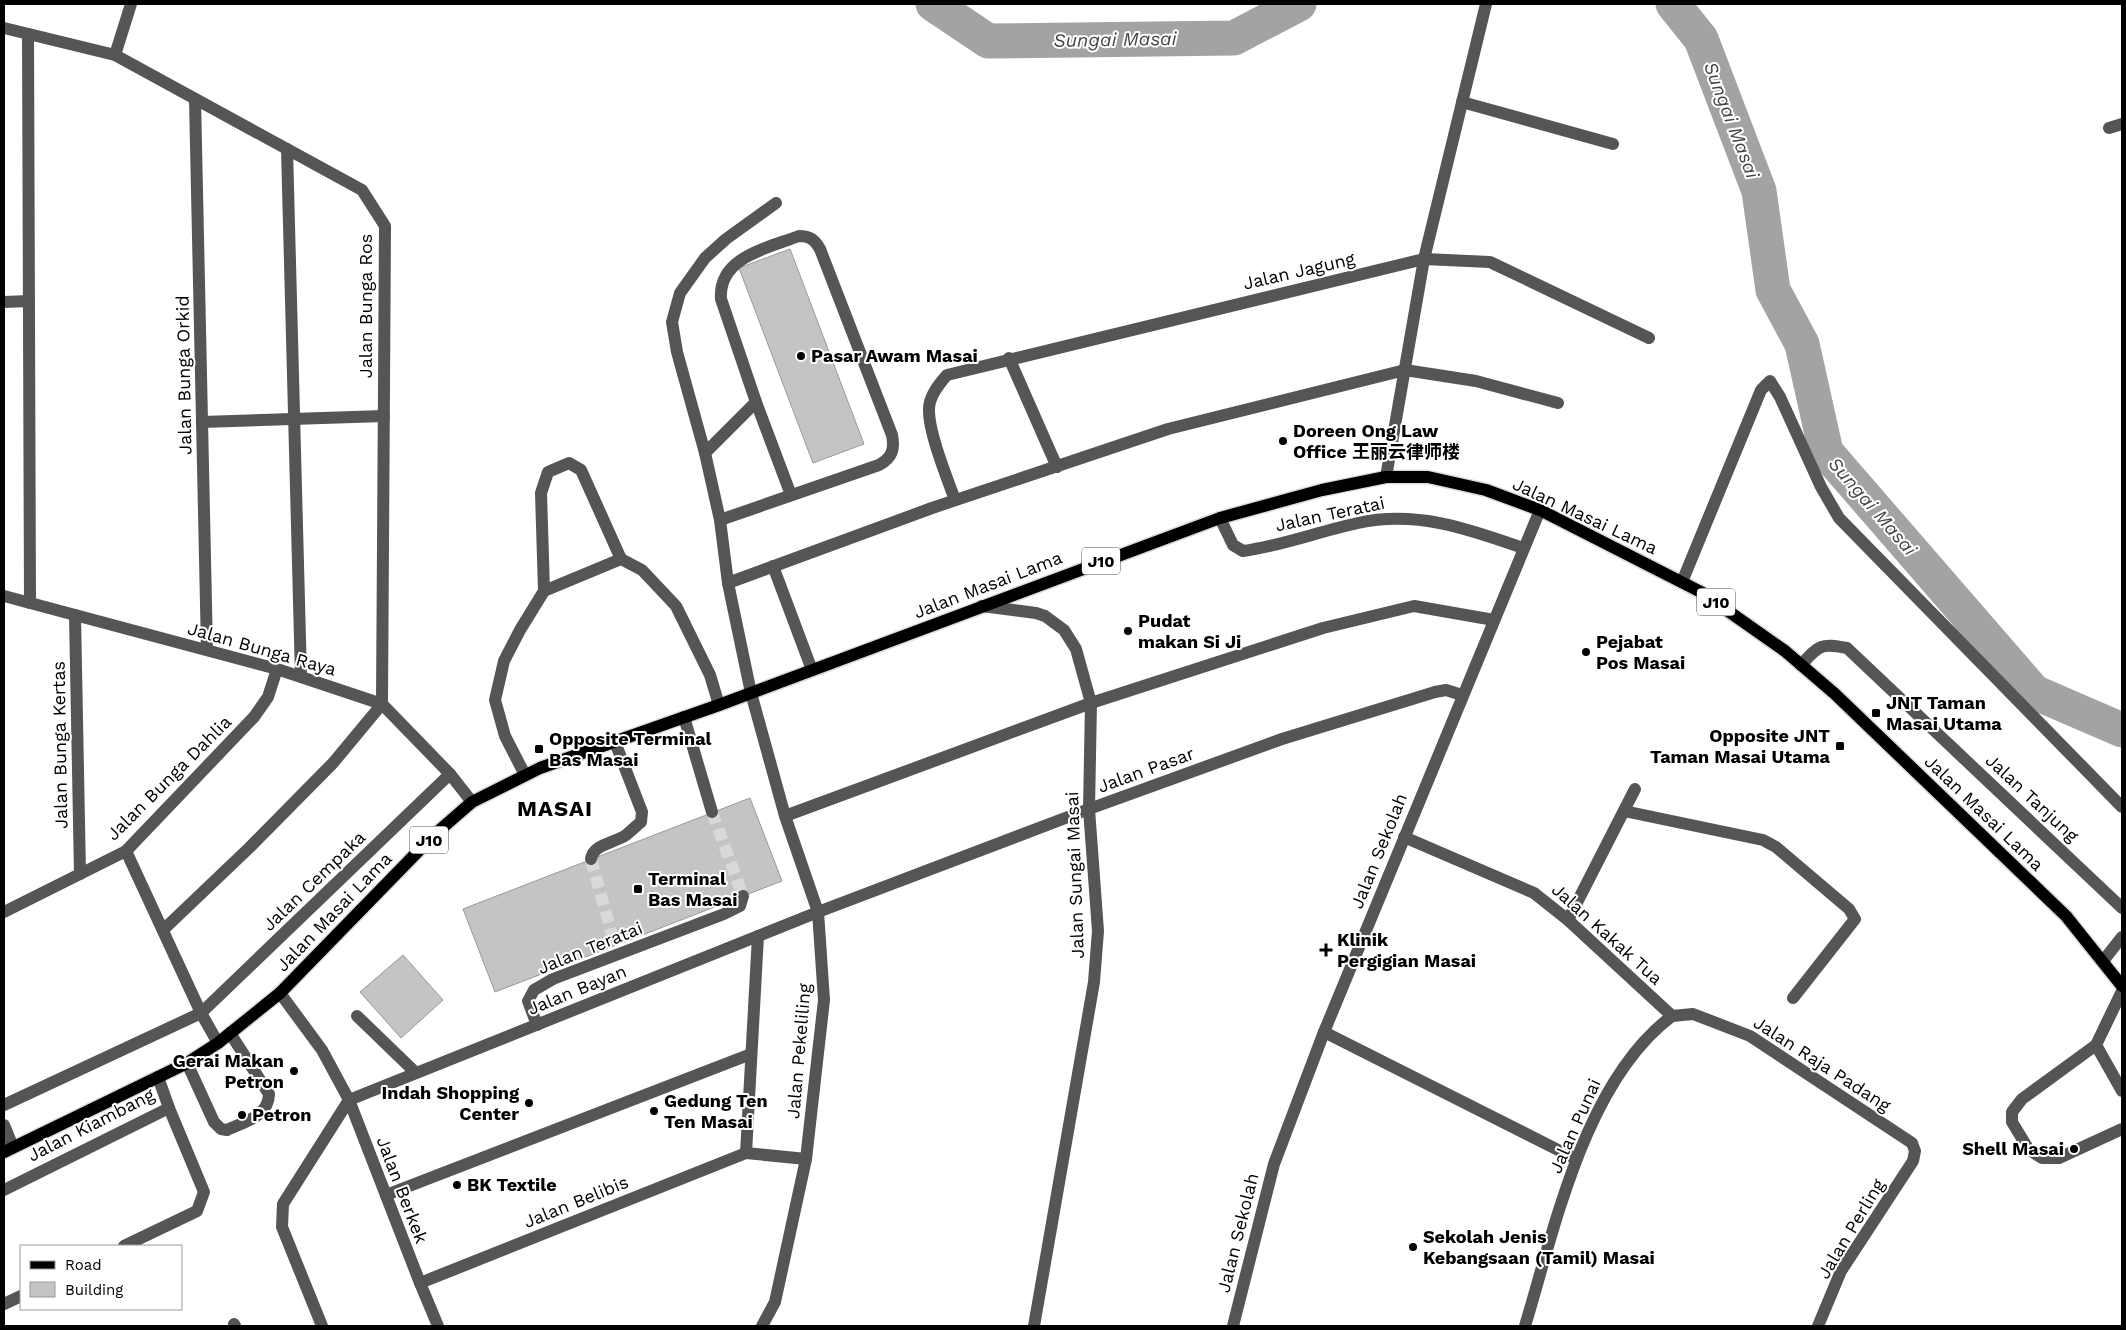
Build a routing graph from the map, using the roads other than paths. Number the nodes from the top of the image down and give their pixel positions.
1 (131, 4) edge
2 (1486, 4) edge
3 (4, 28) edge
4 (28, 34) junction
5 (115, 54) junction
6 (195, 99) junction
7 (1462, 102) junction
8 (2122, 124) edge
9 (2108, 128) dead end
10 (1613, 144) dead end
11 (287, 149) junction
12 (776, 203) dead end
13 (1424, 260) junction
14 (29, 301) junction
15 (4, 302) edge
16 (1649, 338) dead end
17 (1009, 358) junction
18 (1405, 370) junction
19 (756, 402) junction
20 (1558, 403) dead end
21 (384, 416) junction
22 (294, 419) junction
23 (202, 422) junction
24 (705, 453) junction
25 (1057, 466) junction
26 (1386, 477) junction
27 (791, 495) junction
28 (955, 500) junction
29 (1540, 510) junction
30 (1220, 518) junction
31 (720, 520) junction
32 (1523, 548) junction
33 (621, 559) junction
34 (773, 566) junction
35 (1682, 582) junction
36 (728, 583) junction
37 (544, 591) junction
38 (4, 596) edge
39 (30, 603) junction
40 (982, 606) junction
41 (75, 615) junction
42 (1494, 620) junction
43 (207, 650) junction
44 (1801, 665) junction
45 (277, 669) junction
46 (812, 670) junction
47 (301, 677) junction
48 (751, 693) junction
49 (1462, 695) junction
50 (382, 704) junction
51 (719, 704) junction
52 (1091, 704) junction
53 (684, 717) junction
54 (615, 742) junction
55 (450, 774) junction
56 (526, 775) junction
57 (1635, 790) dead end
58 (472, 802) junction
59 (2122, 807) edge
60 (1089, 809) junction
61 (1624, 811) junction
62 (712, 812) tunnel mouth
63 (785, 816) junction
64 (1404, 837) junction
65 (126, 851) junction
66 (591, 859) dead end
67 (80, 874) junction
68 (743, 896) dead end
69 (2122, 908) edge
70 (4, 912) edge
71 (818, 912) junction
72 (1568, 920) junction
73 (163, 930) junction
74 (758, 936) junction
75 (2122, 937) edge
76 (2103, 961) junction
77 (2122, 986) edge
78 (2122, 991) edge
79 (280, 993) junction
80 (1793, 998) dead end
81 (201, 1012) junction
82 (357, 1016) dead end
83 (1672, 1016) junction
84 (537, 1025) junction
85 (1324, 1032) junction
86 (230, 1033) junction
87 (218, 1043) junction
88 (2096, 1045) junction
89 (751, 1054) junction
90 (187, 1063) junction
91 (416, 1073) junction
92 (158, 1077) junction
93 (2122, 1091) edge
94 (349, 1100) junction
95 (4, 1105) edge
96 (169, 1108) junction
97 (4, 1125) edge
98 (2122, 1129) edge
99 (8, 1150) edge
100 (1915, 1151) joint
101 (746, 1154) junction
102 (806, 1159) junction
103 (1576, 1159) junction
104 (4, 1190) edge
105 (386, 1195) junction
106 (126, 1245) edge
107 (420, 1283) junction
108 (20, 1296) edge
109 (4, 1304) edge
110 (322, 1326) edge
111 (438, 1326) edge
112 (762, 1326) edge
113 (1034, 1326) edge
114 (1233, 1326) edge
115 (1525, 1326) edge
116 (1818, 1326) edge

1 - 5 street
2 - 7 street
3 - 4 street, Jalan Bunga Ros
4 - 5 street, Jalan Bunga Ros
4 - 14 street
5 - 6 street, Jalan Bunga Ros
6 - 11 street, Jalan Bunga Ros
6 - 23 street, Jalan Bunga Orkid
7 - 10 street
7 - 13 street
8 - 9 street
11 - 21 street, Jalan Bunga Ros
11 - 22 street
12 - 24 street, Jalan Pekeliling
13 - 16 street, Jalan Jagung
13 - 17 street, Jalan Jagung
13 - 18 street
14 - 15 street
14 - 39 street
17 - 25 street
17 - 28 street, Jalan Jagung
18 - 20 street
18 - 25 street
18 - 26 street
19 - 24 street
19 - 27 street
19 - 27 street
21 - 22 street
21 - 50 street, Jalan Bunga Ros
22 - 23 street
22 - 47 street
23 - 43 street, Jalan Bunga Orkid
24 - 31 street, Jalan Pekeliling
25 - 28 street
26 - 29 main road, Jalan Masai Lama / J10
26 - 30 main road, Jalan Masai Lama / J10
27 - 31 street
28 - 34 street
29 - 32 street, Jalan Sekolah
29 - 35 main road, Jalan Masai Lama / J10
30 - 32 street, Jalan Teratai
30 - 40 main road, Jalan Masai Lama / J10
31 - 36 street, Jalan Pekeliling
32 - 42 street, Jalan Sekolah
33 - 37 street
33 - 37 street
33 - 51 street
34 - 36 street
34 - 46 street
35 - 44 main road, Jalan Masai Lama / J10
35 - 59 street
36 - 48 street, Jalan Pekeliling
37 - 56 street
38 - 39 street, Jalan Bunga Raya
39 - 41 street, Jalan Bunga Raya
40 - 46 main road, Jalan Masai Lama / J10
40 - 52 street, Jalan Sungai Masai
41 - 43 street, Jalan Bunga Raya
41 - 67 street, Jalan Bunga Kertas
42 - 49 street, Jalan Sekolah
42 - 52 street
43 - 45 street, Jalan Bunga Raya
44 - 69 street, Jalan Tanjung
44 - 76 main road, Jalan Masai Lama / J10
45 - 47 street, Jalan Bunga Raya
45 - 65 street, Jalan Bunga Dahlia
46 - 48 main road, Jalan Masai Lama / J10
47 - 50 street, Jalan Bunga Raya
48 - 51 main road, Jalan Masai Lama / J10
48 - 63 street, Jalan Pekeliling
49 - 60 street, Jalan Pasar
49 - 64 street, Jalan Sekolah
50 - 55 street, Jalan Bunga Raya
50 - 73 street
51 - 53 main road, Jalan Masai Lama / J10
52 - 60 street, Jalan Sungai Masai
52 - 63 street
53 - 54 main road, Jalan Masai Lama / J10
53 - 62 street
54 - 56 main road, Jalan Masai Lama / J10
54 - 66 street
55 - 58 street, Jalan Bunga Raya
55 - 81 street, Jalan Cempaka
56 - 58 main road, Jalan Masai Lama / J10
57 - 61 street
58 - 79 main road, Jalan Masai Lama / J10
60 - 71 street, Jalan Pasar
60 - 113 street, Jalan Sungai Masai
61 - 72 street
61 - 80 street
63 - 71 street, Jalan Pekeliling
64 - 72 street, Jalan Kakak Tua
64 - 85 street, Jalan Sekolah
65 - 67 street, Jalan Bunga Dahlia
65 - 73 street
67 - 70 street, Jalan Bunga Dahlia
68 - 84 street, Jalan Teratai
71 - 74 street, Jalan Bayan
71 - 102 street, Jalan Pekeliling
72 - 83 street, Jalan Kakak Tua
73 - 81 street
74 - 84 street, Jalan Bayan
74 - 89 street
75 - 76 street
76 - 77 main road, Jalan Masai Lama / J10
78 - 88 street
79 - 86 main road, Jalan Masai Lama / J10
79 - 94 street, Jalan Berkek
81 - 87 street
81 - 95 street, Jalan Cempaka
82 - 91 street
83 - 100 street, Jalan Raja Padang
83 - 103 street, Jalan Punai
84 - 91 street, Jalan Bayan
85 - 103 street
85 - 114 street, Jalan Sekolah
86 - 87 main road, Jalan Masai Lama / J10
86 - 90 street
87 - 90 main road, Jalan Masai Lama / J10
88 - 93 street
88 - 98 street
89 - 101 street
89 - 105 street
90 - 92 main road, Jalan Masai Lama / J10
91 - 94 street, Jalan Bayan
92 - 96 street, Jalan Kiambang
92 - 99 main road, Jalan Masai Lama / J10
94 - 105 street, Jalan Berkek
94 - 110 street
96 - 104 street, Jalan Kiambang
96 - 106 street
97 - 99 street
100 - 116 street, Jalan Perling
101 - 102 street, Jalan Belibis
101 - 107 street, Jalan Belibis
102 - 112 street, Jalan Pekeliling
103 - 115 street, Jalan Punai
105 - 107 street, Jalan Berkek
107 - 111 street, Jalan Berkek
108 - 109 street

